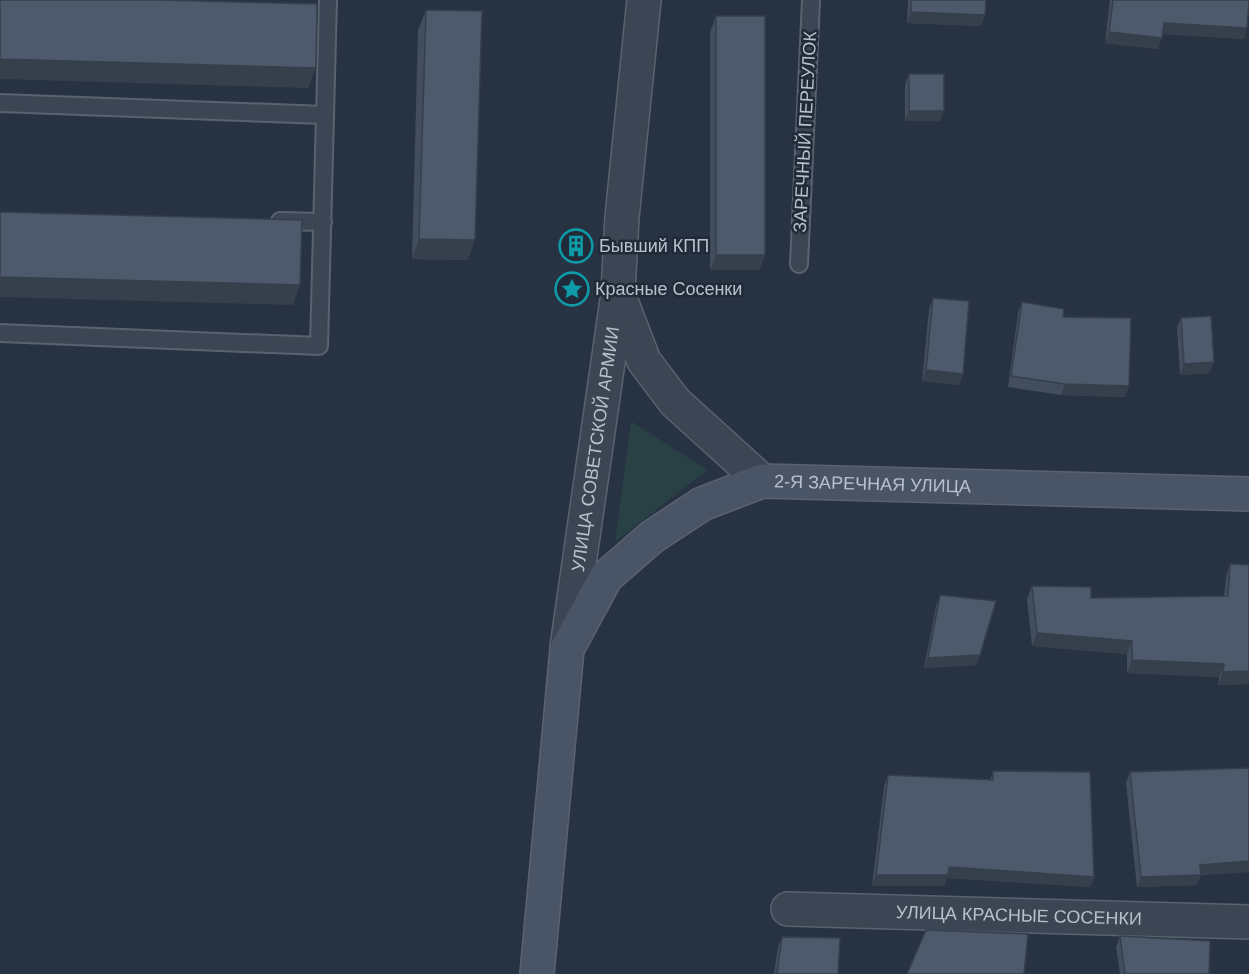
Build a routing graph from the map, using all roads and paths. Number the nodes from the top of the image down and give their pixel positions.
1 (328, 0) edge
2 (644, 0) edge
3 (811, 0) edge
4 (0, 103) edge
5 (325, 115) junction
6 (263, 221) edge
7 (322, 222) junction
8 (799, 264) dead end
9 (618, 293) junction
10 (0, 333) edge
11 (762, 481) junction
12 (1249, 495) edge
13 (567, 649) junction
14 (788, 909) dead end
15 (1249, 922) edge
16 (537, 974) edge

1 - 5 lane
2 - 9 street, УЛИЦА СОВЕТСКОЙ АРМИИ
3 - 8 lane, ЗАРЕЧНЫЙ ПЕРЕУЛОК
4 - 5 lane
5 - 7 lane
6 - 7 lane
7 - 10 lane
9 - 11 street
9 - 13 street, УЛИЦА СОВЕТСКОЙ АРМИИ
11 - 12 main road, 2-Я ЗАРЕЧНАЯ УЛИЦА
11 - 13 main road, 2-Я ЗАРЕЧНАЯ УЛИЦА
13 - 16 main road
14 - 15 street, УЛИЦА КРАСНЫЕ СОСЕНКИ

